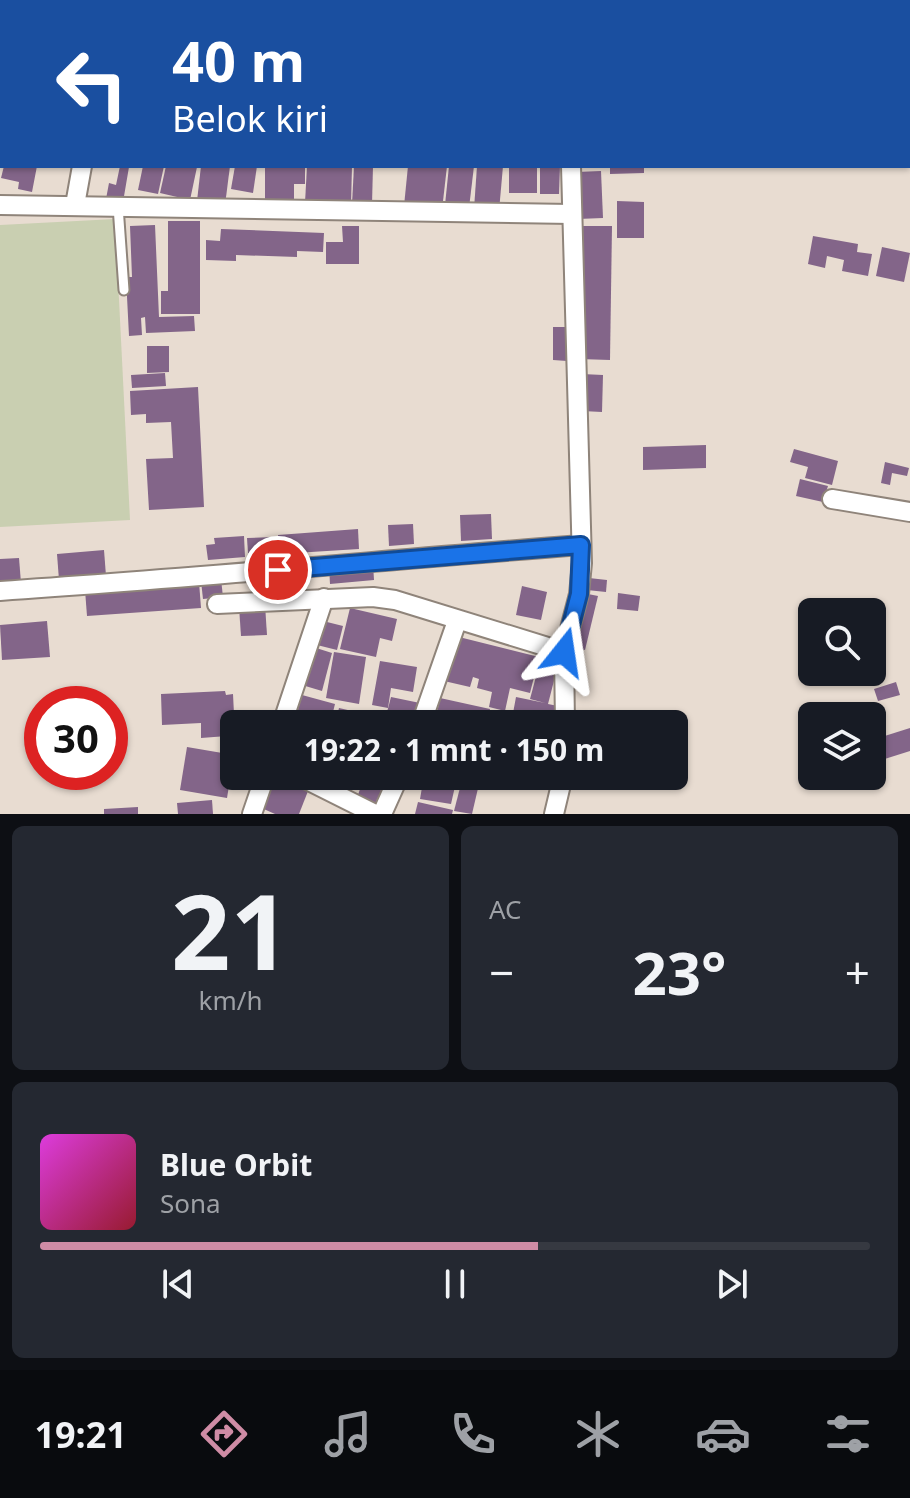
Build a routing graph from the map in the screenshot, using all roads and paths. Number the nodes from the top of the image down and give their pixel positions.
1 (82, 168) edge
2 (571, 168) edge
3 (0, 205) edge
4 (75, 205) junction
5 (118, 206) junction
6 (572, 214) junction
7 (124, 290) dead end
8 (832, 499) dead end
9 (910, 512) edge
10 (581, 545) junction
11 (0, 591) edge
12 (324, 598) junction
13 (217, 604) dead end
14 (457, 621) junction
15 (564, 652) junction
16 (287, 710) edge
17 (426, 710) edge
18 (565, 710) edge
19 (260, 790) edge
20 (327, 790) edge
21 (393, 790) edge
22 (560, 790) edge
23 (252, 814) edge
24 (375, 814) edge
25 (382, 814) edge
26 (554, 814) edge

1 - 4 street
2 - 6 street
3 - 4 street
4 - 5 street
5 - 6 street
5 - 7 lane
6 - 10 street
8 - 9 street
10 - 11 street
10 - 15 street
12 - 13 street
12 - 14 street
12 - 16 street
14 - 15 street
14 - 17 street
15 - 18 street
19 - 23 street
20 - 24 street
21 - 25 street
22 - 26 street

